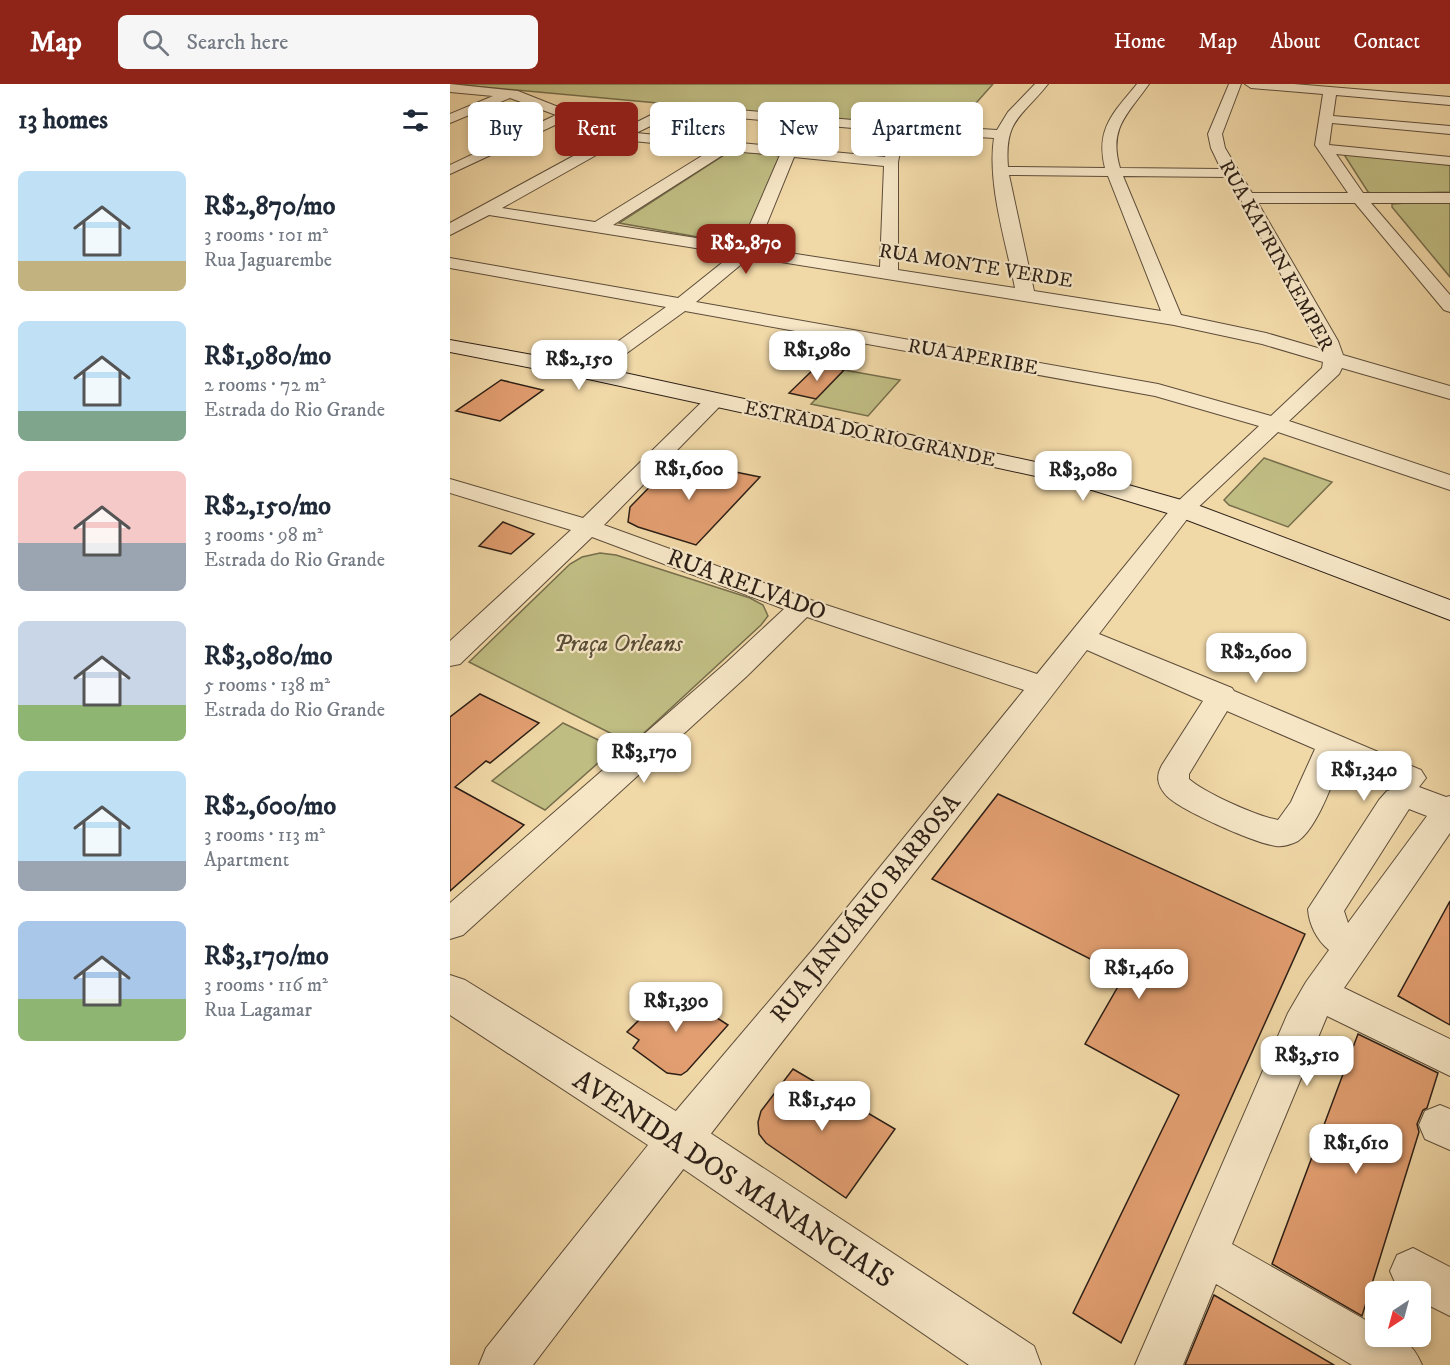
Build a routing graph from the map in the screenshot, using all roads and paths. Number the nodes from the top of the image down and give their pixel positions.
1 (1042, 84) edge
2 (1143, 84) edge
3 (1234, 84) edge
4 (1251, 84) edge
5 (450, 88) edge
6 (1330, 91) junction
7 (510, 94) junction
8 (1450, 101) edge
9 (555, 110) edge
10 (450, 119) edge
11 (1327, 119) junction
12 (555, 121) edge
13 (851, 123) edge
14 (638, 127) edge
15 (1450, 130) edge
16 (983, 133) edge
17 (1001, 134) junction
18 (1325, 149) junction
19 (587, 156) edge
20 (711, 156) edge
21 (787, 156) edge
22 (822, 156) edge
23 (892, 156) edge
24 (1450, 161) edge
25 (891, 162) junction
26 (450, 170) edge
27 (1001, 171) junction
28 (1113, 173) junction
29 (1231, 173) junction
30 (1248, 198) junction
31 (1359, 198) junction
32 (1450, 198) edge
33 (488, 210) junction
34 (599, 227) junction
35 (450, 230) edge
36 (747, 251) junction
37 (450, 263) edge
38 (889, 274) junction
39 (1026, 296) junction
40 (681, 305) junction
41 (1450, 306) edge
42 (1174, 319) junction
43 (450, 346) edge
44 (1335, 359) junction
45 (588, 372) junction
46 (1450, 393) edge
47 (715, 400) junction
48 (1273, 423) junction
49 (1450, 483) edge
50 (450, 486) edge
51 (1183, 508) junction
52 (588, 526) junction
53 (802, 606) junction
54 (1450, 611) edge
55 (1082, 637) junction
56 (450, 657) edge
57 (1043, 686) junction
58 (1222, 695) junction
59 (1332, 744) junction
60 (1410, 778) dead end
61 (1449, 810) edge
62 (450, 924) edge
63 (450, 993) edge
64 (1319, 994) junction
65 (1450, 1058) edge
66 (680, 1139) junction
67 (1205, 1253) junction
68 (1413, 1270) dead end
69 (1450, 1293) edge
70 (503, 1365) edge
71 (1015, 1365) edge
72 (1159, 1365) edge
73 (1398, 1365) edge

1 - 17 street
2 - 28 street
3 - 29 street, RUA KATRIN KEMPER
4 - 6 street
5 - 7 street
6 - 8 street
6 - 11 street
7 - 9 street
7 - 10 street
11 - 15 street
11 - 18 street
12 - 26 street
13 - 14 street
16 - 17 street
17 - 27 street
18 - 24 street
18 - 31 street
19 - 33 street
20 - 34 street
21 - 36 street
22 - 25 street
23 - 25 street
25 - 38 street
27 - 28 street
27 - 39 street
28 - 29 street
28 - 42 street
29 - 30 street, RUA KATRIN KEMPER
30 - 31 street
30 - 44 street, RUA KATRIN KEMPER
31 - 32 street
31 - 41 street
33 - 34 street, RUA MONTE VERDE
33 - 35 street
34 - 36 street, RUA MONTE VERDE
36 - 38 street, RUA MONTE VERDE
36 - 40 street
37 - 40 street, RUA APERIBE
38 - 39 street, RUA MONTE VERDE
39 - 42 street, RUA MONTE VERDE
40 - 45 street
40 - 48 street, RUA APERIBE
42 - 44 street, RUA MONTE VERDE
43 - 45 main road, ESTRADA DO RIO GRANDE
44 - 46 street, RUA MONTE VERDE
44 - 48 street, RUA KATRIN KEMPER
45 - 47 main road, ESTRADA DO RIO GRANDE
47 - 51 main road, ESTRADA DO RIO GRANDE
47 - 52 street
48 - 49 street, RUA APERIBE
48 - 51 street, RUA KATRIN KEMPER
50 - 52 street, RUA RELVADO
51 - 54 main road, ESTRADA DO RIO GRANDE
51 - 55 street, RUA JANUÁRIO BARBOSA
52 - 53 street, RUA RELVADO
52 - 56 street
53 - 57 street, RUA RELVADO
53 - 62 street
55 - 57 street, RUA JANUÁRIO BARBOSA
55 - 58 street
57 - 66 street, RUA JANUÁRIO BARBOSA
58 - 59 street
58 - 59 street
59 - 60 street
61 - 64 street
63 - 66 main road, AVENIDA DOS MANANCIAIS
64 - 65 street
64 - 67 street
66 - 70 street, RUA JANUÁRIO BARBOSA
66 - 71 main road, AVENIDA DOS MANANCIAIS
67 - 72 street
67 - 73 street
68 - 69 street

